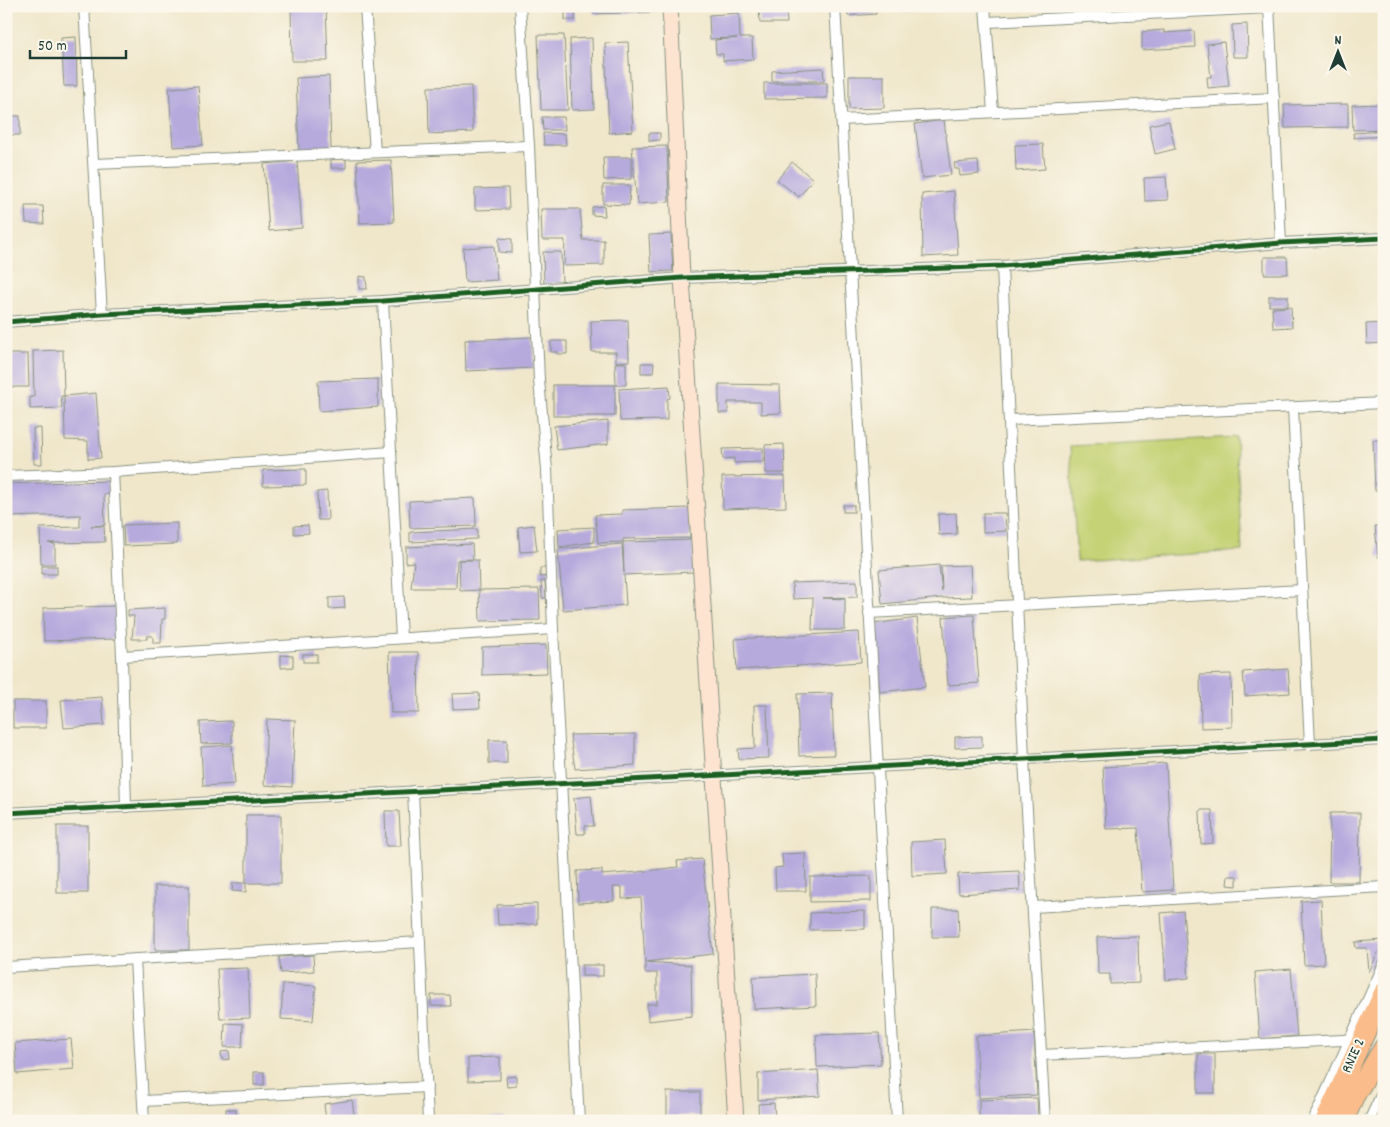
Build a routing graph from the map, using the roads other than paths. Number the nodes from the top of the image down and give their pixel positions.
1 (84, 6) edge
2 (365, 6) edge
3 (520, 6) edge
4 (670, 6) edge
5 (835, 6) edge
6 (986, 6) edge
7 (1269, 7) edge
8 (987, 22) junction
9 (1274, 98) junction
10 (993, 112) junction
11 (842, 120) junction
12 (529, 146) junction
13 (375, 152) junction
14 (94, 164) junction
15 (1384, 238) edge
16 (1281, 243) junction
17 (1002, 266) junction
18 (850, 272) junction
19 (682, 278) junction
20 (535, 290) junction
21 (383, 301) junction
22 (102, 314) junction
23 (6, 322) edge
24 (1384, 403) edge
25 (1292, 408) junction
26 (1009, 420) junction
27 (390, 452) junction
28 (113, 472) junction
29 (6, 476) edge
30 (1302, 590) junction
31 (1018, 605) junction
32 (869, 613) junction
33 (553, 628) junction
34 (401, 638) junction
35 (122, 656) junction
36 (1384, 740) edge
37 (1310, 744) junction
38 (1024, 759) junction
39 (879, 767) junction
40 (715, 775) junction
41 (561, 784) junction
42 (413, 791) junction
43 (126, 807) junction
44 (6, 813) edge
45 (1384, 887) edge
46 (1033, 907) junction
47 (420, 942) junction
48 (135, 959) junction
49 (1384, 964) edge
50 (6, 967) edge
51 (1384, 992) edge
52 (1355, 1039) junction
53 (1384, 1047) edge
54 (1042, 1055) junction
55 (427, 1088) junction
56 (1384, 1089) edge
57 (143, 1102) junction
58 (144, 1121) edge
59 (428, 1121) edge
60 (579, 1121) edge
61 (736, 1121) edge
62 (897, 1121) edge
63 (1045, 1121) edge
64 (1313, 1121) edge
65 (1325, 1121) edge
66 (1344, 1121) edge
67 (1369, 1121) edge

1 - 14 street
2 - 13 street
3 - 12 street
4 - 19 street
5 - 11 street
6 - 8 street
7 - 8 street
7 - 9 street
8 - 10 street
9 - 10 street
9 - 16 street
10 - 11 street
11 - 18 street
12 - 13 street
12 - 20 street
13 - 14 street
14 - 22 street
15 - 16 street
16 - 17 street
17 - 18 street
17 - 26 street
18 - 19 street
18 - 32 street
19 - 20 street
19 - 40 street
20 - 21 street
20 - 33 street
21 - 22 street
21 - 27 street
22 - 23 street
24 - 25 street
25 - 26 street
25 - 30 street
26 - 31 street
27 - 28 street
27 - 34 street
28 - 29 street
28 - 35 street
30 - 31 street
30 - 37 street
31 - 32 street
31 - 38 street
32 - 39 street
33 - 34 street
33 - 41 street
34 - 35 street
35 - 43 street
36 - 37 street
37 - 38 street
38 - 39 street
38 - 46 street
39 - 40 street
39 - 62 street
40 - 41 street
40 - 61 street
41 - 42 street
41 - 60 street
42 - 43 street
42 - 47 street
43 - 44 street
45 - 46 street
46 - 54 street
47 - 48 street
47 - 55 street
48 - 50 street
48 - 57 street
49 - 52 street
51 - 52 highway, RNIE 2 / RNIE 2
52 - 54 street
52 - 64 street
52 - 65 highway, RNIE 2 / RNIE 2
53 - 66 highway, RNIE 2 / RNIE 2
54 - 63 street
55 - 57 street
55 - 59 street
56 - 67 street
57 - 58 street

